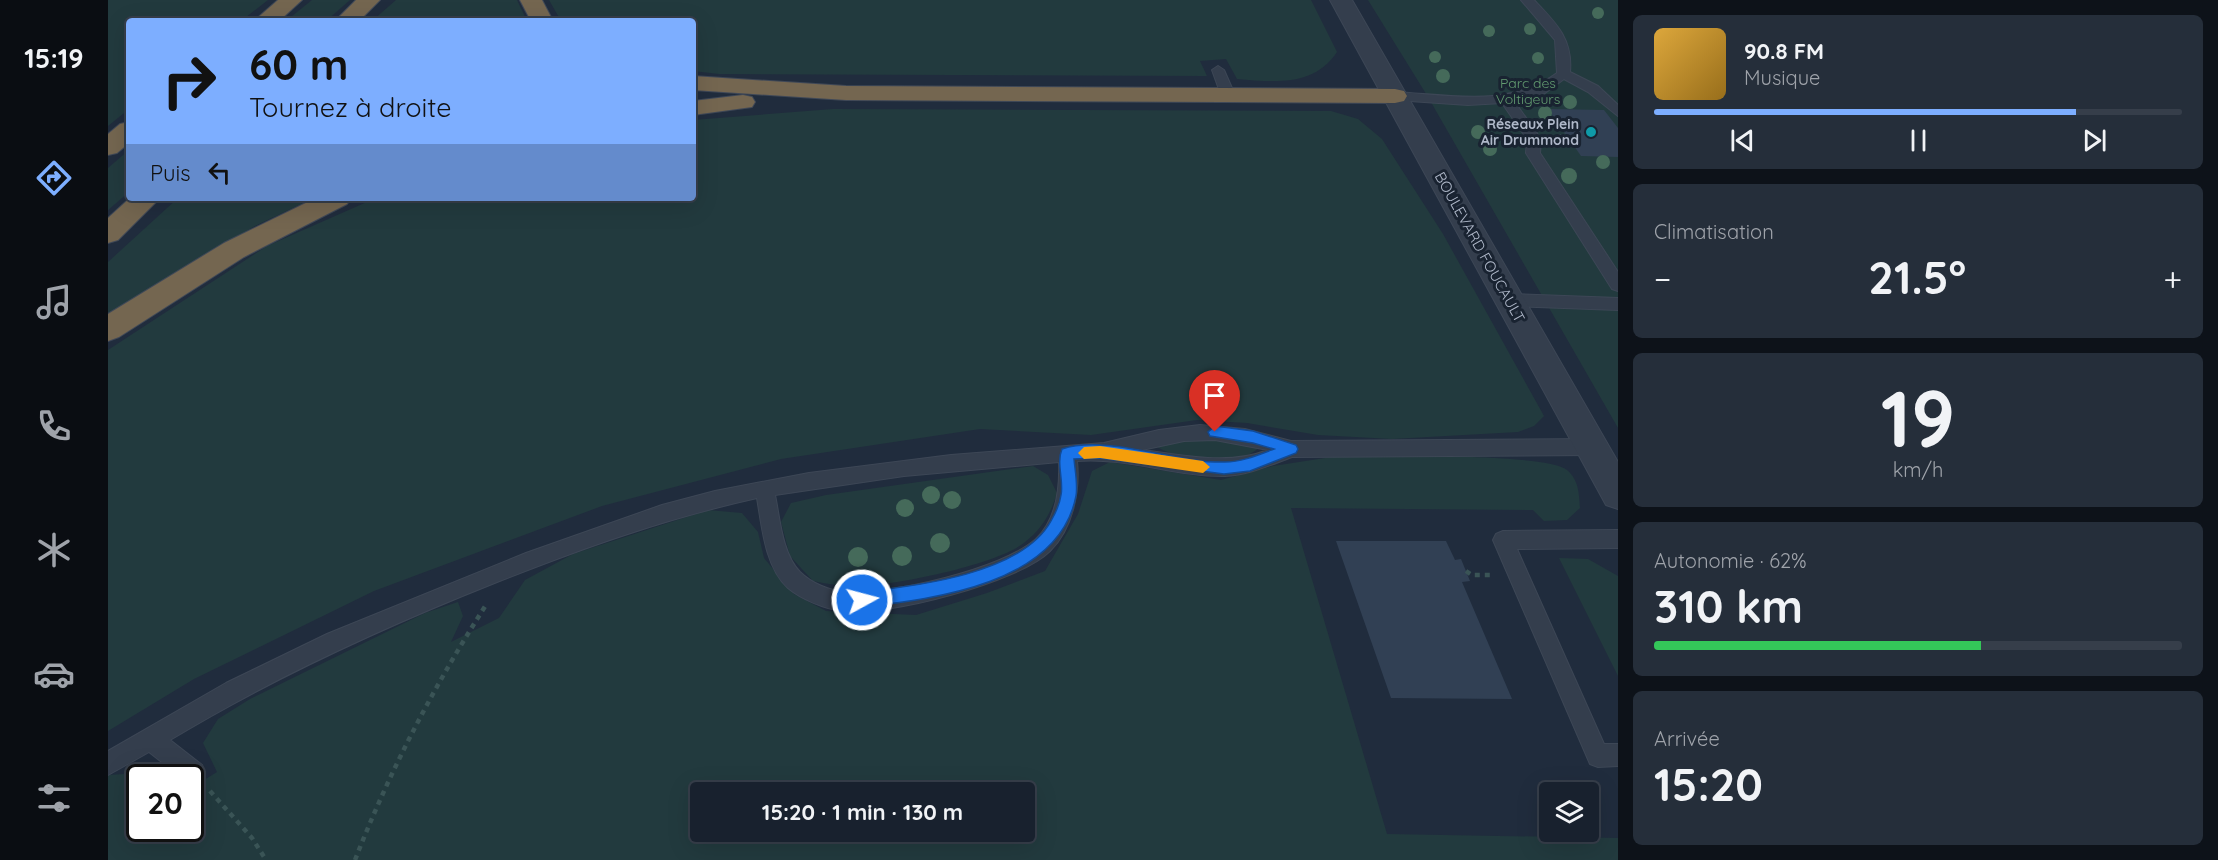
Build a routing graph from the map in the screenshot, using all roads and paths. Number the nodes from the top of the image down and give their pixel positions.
1 (291, 0) edge
2 (369, 0) edge
3 (531, 0) edge
4 (1341, 0) edge
5 (1527, 0) edge
6 (269, 18) edge
7 (349, 18) edge
8 (540, 18) edge
9 (1218, 70) dead end
10 (1563, 74) junction
11 (696, 83) edge
12 (846, 93) junction
13 (1228, 95) junction
14 (1395, 96) junction
15 (1505, 98) junction
16 (696, 108) edge
17 (1618, 112) edge
18 (126, 132) edge
19 (1566, 135) dead end
20 (1558, 136) dead end
21 (108, 147) edge
22 (144, 201) edge
23 (332, 201) edge
24 (108, 233) edge
25 (1618, 285) edge
26 (1510, 300) junction
27 (1618, 304) edge
28 (108, 329) edge
29 (1592, 447) junction
30 (1291, 449) junction
31 (1100, 452) junction
32 (1067, 454) junction
33 (764, 489) junction
34 (1618, 494) edge
35 (1618, 539) edge
36 (511, 567) junction
37 (1466, 571) dead end
38 (1472, 575) dead end
39 (151, 739) junction
40 (1618, 756) edge
41 (108, 764) edge
42 (183, 764) edge
43 (204, 784) edge
44 (266, 860) edge
45 (355, 860) edge

1 - 6 highway
2 - 7 highway
3 - 8 highway
4 - 14 street, BOULEVARD FOUCAULT
5 - 10 lane
9 - 13 lane
10 - 15 lane
10 - 17 lane
11 - 12 highway
12 - 13 highway
12 - 16 highway
13 - 14 highway
14 - 15 lane
14 - 26 street, BOULEVARD FOUCAULT
15 - 25 lane
18 - 21 highway
19 - 20 path
22 - 24 highway
23 - 28 highway
26 - 27 lane
26 - 29 street, BOULEVARD FOUCAULT
29 - 30 lane
29 - 34 street, BOULEVARD FOUCAULT
30 - 31 lane
30 - 31 lane
31 - 32 lane
32 - 33 lane
32 - 33 lane
33 - 36 lane
35 - 40 lane
36 - 39 lane
36 - 45 path
37 - 38 path
39 - 41 lane
39 - 42 lane
43 - 44 path

